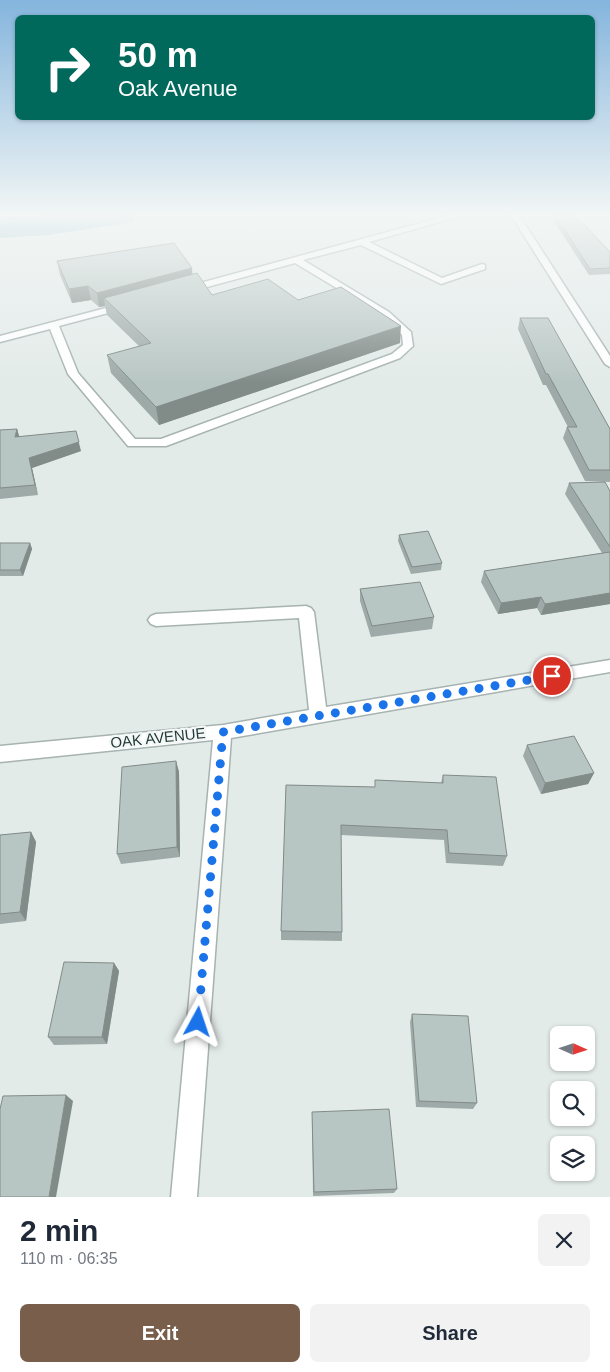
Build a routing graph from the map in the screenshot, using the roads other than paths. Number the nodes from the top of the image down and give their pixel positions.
1 (255, 271) edge
2 (314, 271) edge
3 (420, 271) edge
4 (470, 271) edge
5 (550, 271) edge
6 (174, 292) edge
7 (137, 302) edge
8 (52, 325) junction
9 (0, 339) edge
10 (610, 364) edge
11 (156, 620) dead end
12 (610, 666) edge
13 (318, 716) junction
14 (223, 732) junction
15 (0, 754) edge
16 (184, 1197) edge

1 - 6 street
2 - 8 street
3 - 4 street
5 - 10 street
7 - 8 street
8 - 9 street
11 - 13 street
12 - 13 street, OAK AVENUE
13 - 14 street, OAK AVENUE
14 - 15 street, OAK AVENUE
14 - 16 street

